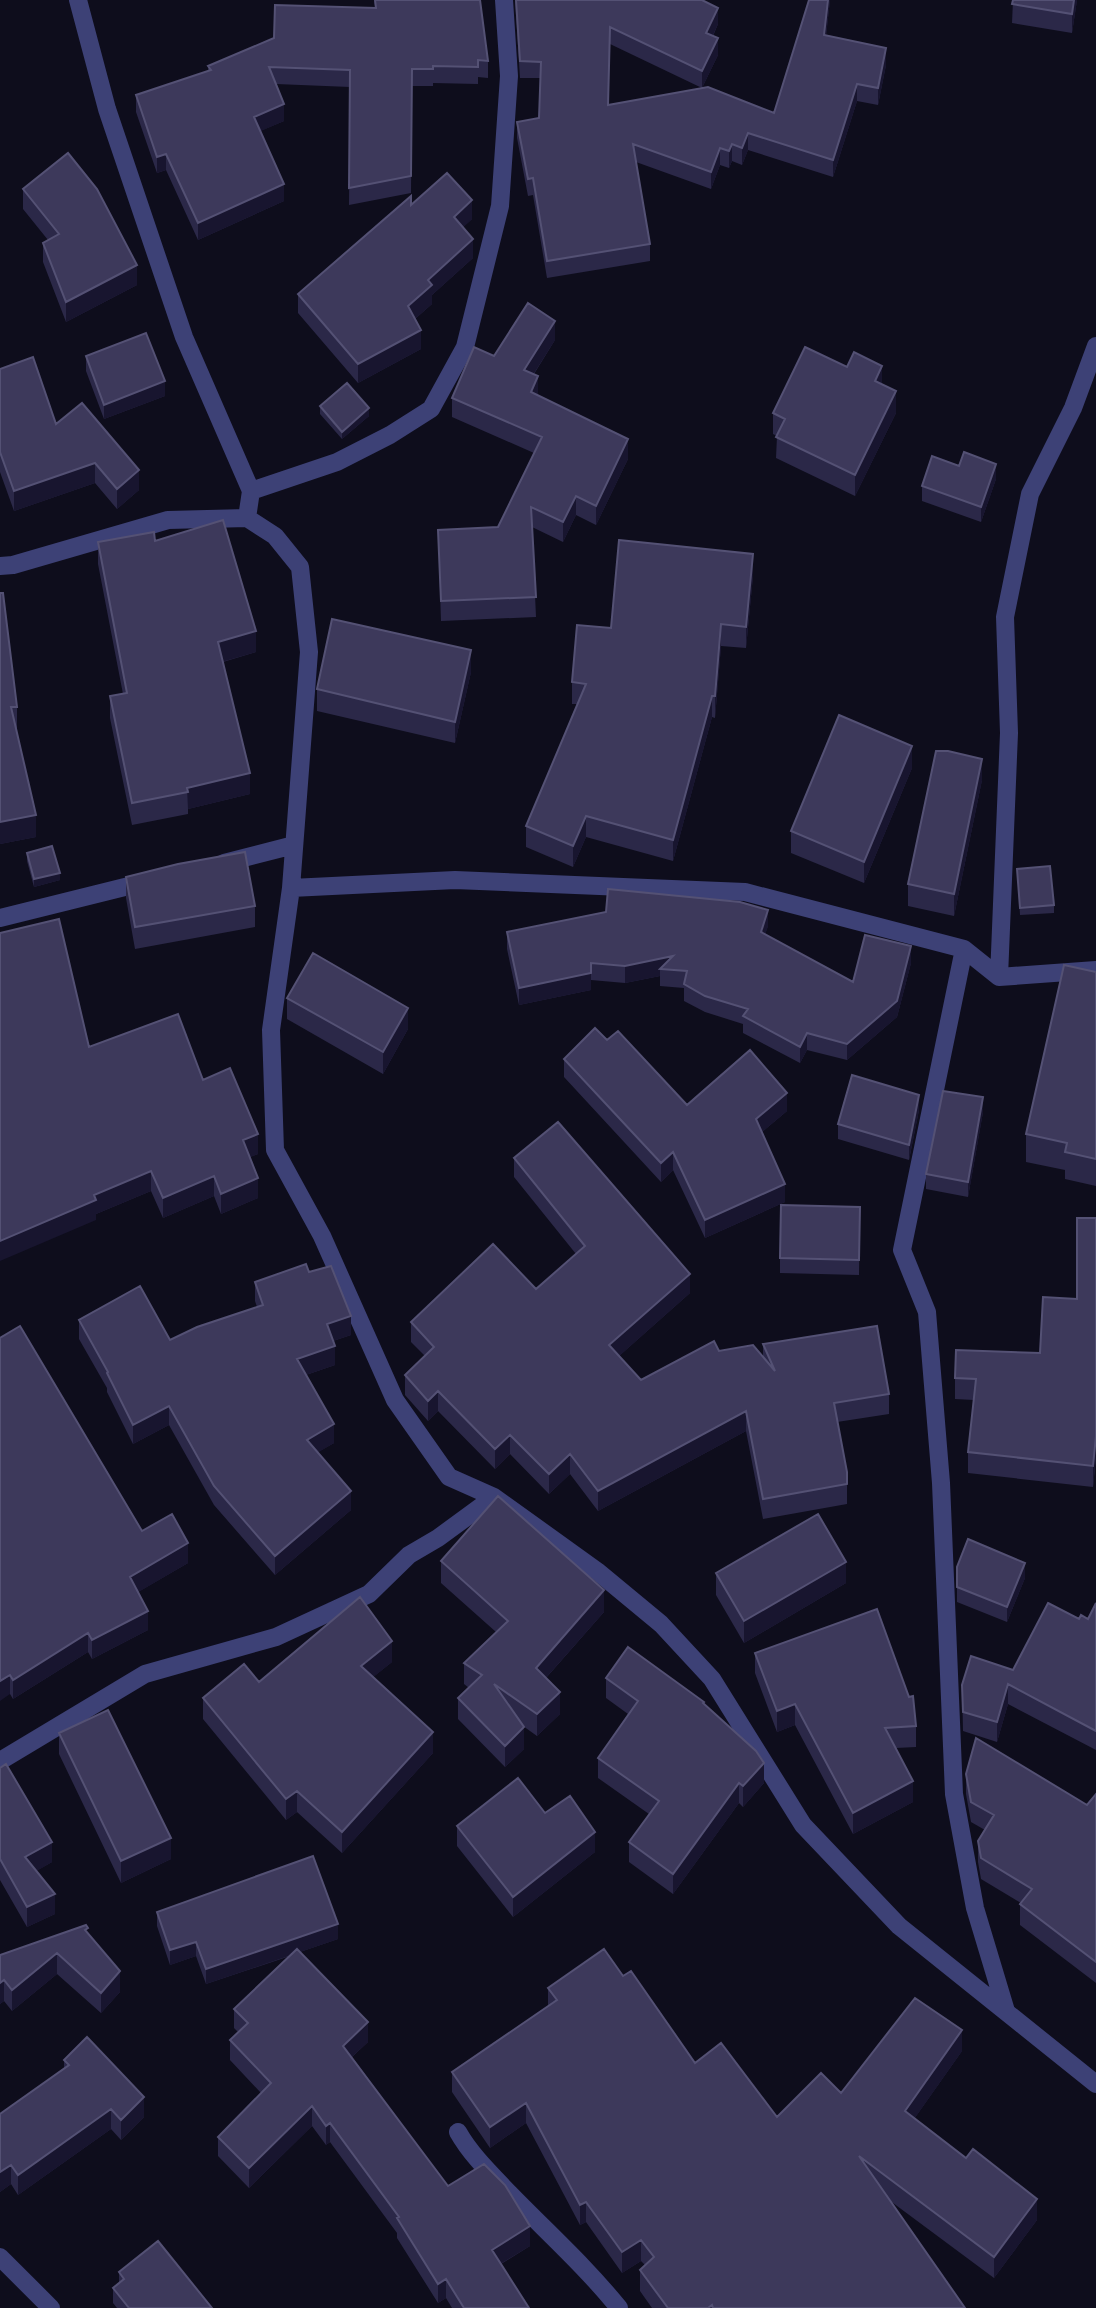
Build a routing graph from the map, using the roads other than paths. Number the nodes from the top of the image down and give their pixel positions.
1 (78, 0) edge
2 (504, 0) edge
3 (1096, 346) edge
4 (251, 491) junction
5 (247, 518) junction
6 (0, 566) edge
7 (295, 845) junction
8 (201, 868) edge
9 (161, 878) edge
10 (291, 888) junction
11 (0, 918) edge
12 (964, 949) junction
13 (1096, 971) edge
14 (999, 977) junction
15 (494, 1497) junction
16 (0, 1761) edge
17 (1006, 2011) junction
18 (1096, 2084) edge
19 (458, 2132) dead end
20 (0, 2257) edge
21 (51, 2308) edge
22 (619, 2308) edge

1 - 4 street
2 - 4 street
3 - 14 street
4 - 5 street
5 - 6 street
5 - 7 street
7 - 8 street
7 - 10 street
9 - 11 street
10 - 12 street
10 - 15 street
12 - 14 street
12 - 17 street
13 - 14 street
15 - 16 street
15 - 17 street
17 - 18 street
19 - 22 street
20 - 21 street

